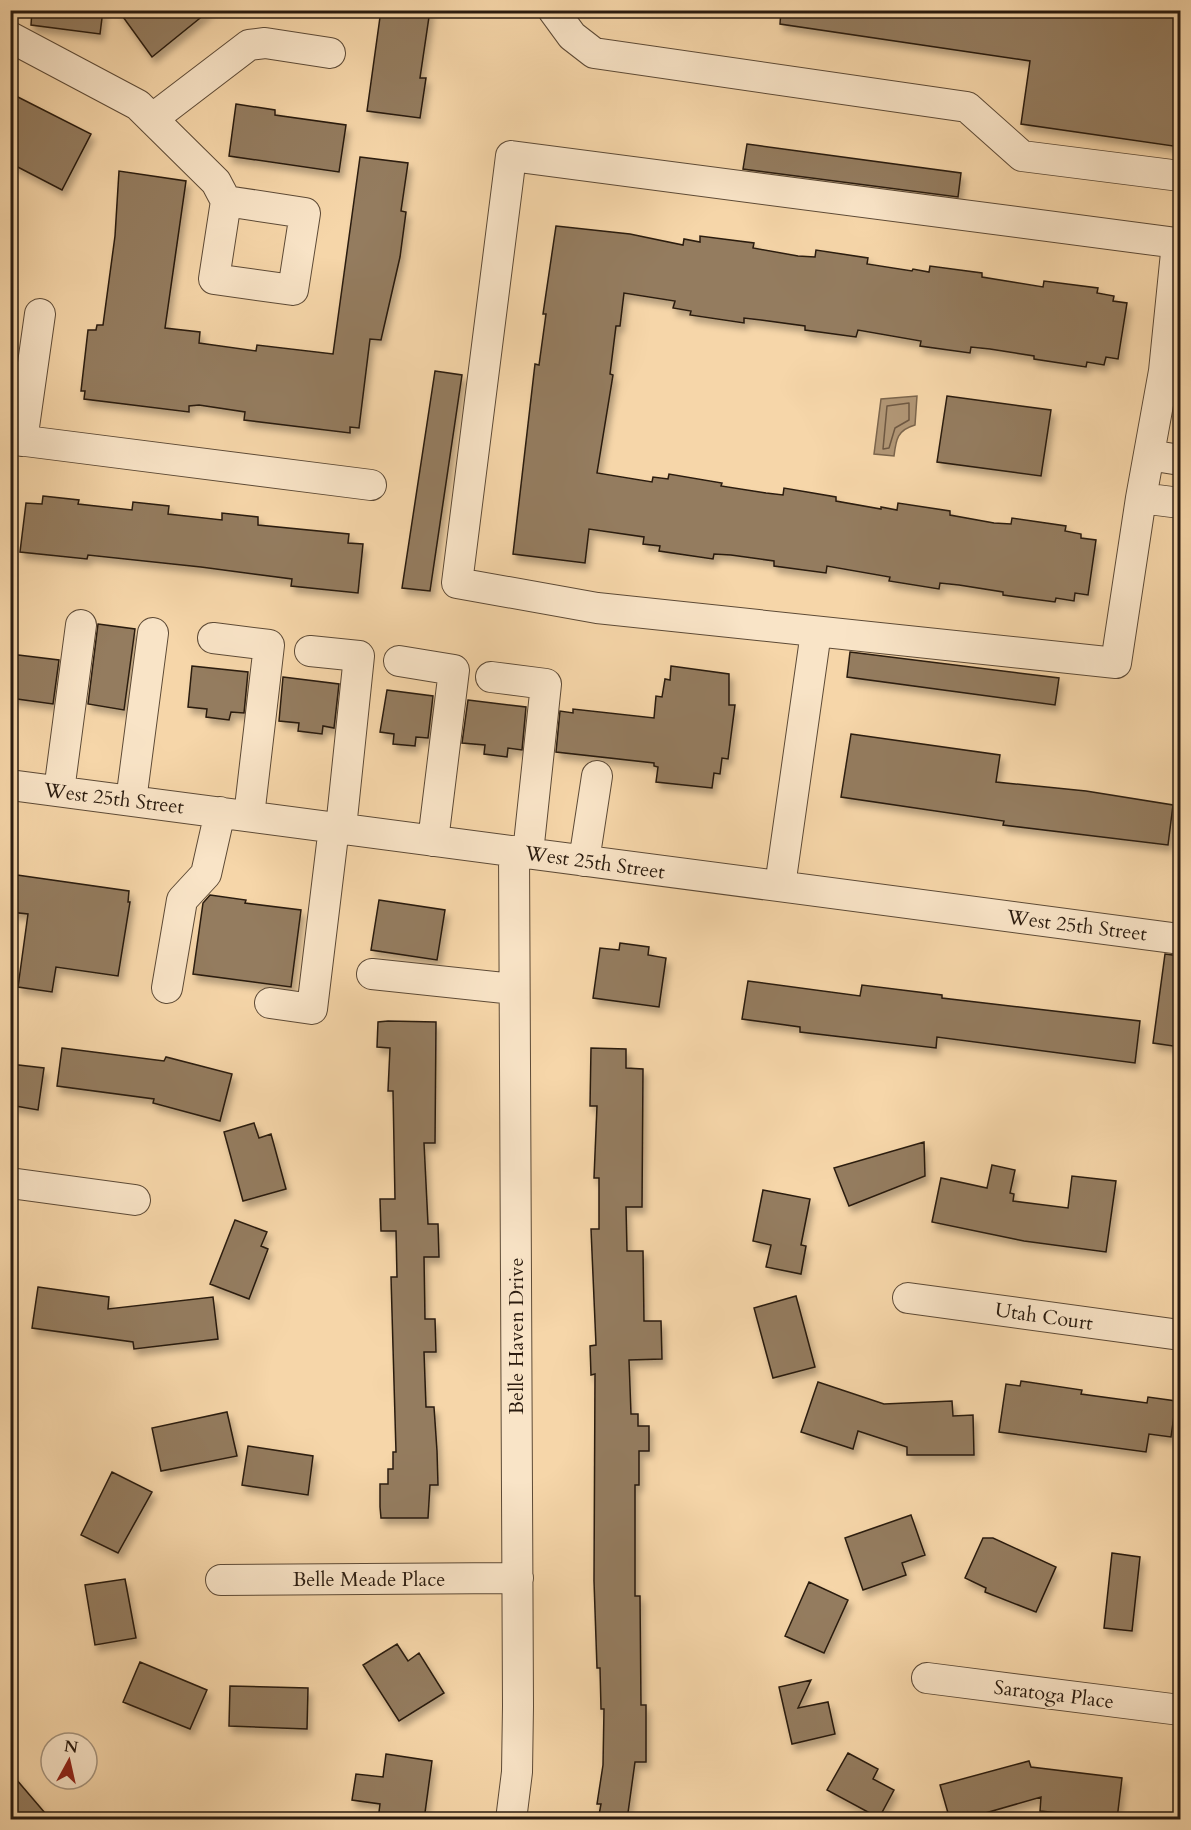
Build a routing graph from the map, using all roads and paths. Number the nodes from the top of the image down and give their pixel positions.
1 (553, 10) edge
2 (10, 38) edge
3 (330, 53) dead end
4 (152, 119) junction
5 (1180, 176) edge
6 (226, 201) dead end
7 (40, 314) dead end
8 (16, 440) edge
9 (1149, 455) junction
10 (1180, 460) edge
11 (371, 485) dead end
12 (1141, 498) junction
13 (1180, 503) edge
14 (81, 625) dead end
15 (816, 632) junction
16 (153, 633) dead end
17 (213, 638) dead end
18 (310, 651) dead end
19 (399, 661) dead end
20 (491, 677) dead end
21 (597, 776) dead end
22 (10, 785) edge
23 (59, 791) junction
24 (131, 801) junction
25 (219, 812) junction
26 (249, 816) junction
27 (338, 828) junction
28 (433, 841) junction
29 (521, 852) junction
30 (584, 861) junction
31 (780, 886) junction
32 (1180, 939) edge
33 (372, 974) dead end
34 (166, 988) dead end
35 (514, 989) junction
36 (270, 1003) dead end
37 (10, 1183) edge
38 (135, 1200) dead end
39 (908, 1298) dead end
40 (1180, 1335) edge
41 (518, 1578) junction
42 (221, 1580) dead end
43 (927, 1678) dead end
44 (1180, 1710) edge
45 (511, 1820) edge

1 - 5 street
2 - 4 street
3 - 4 street
4 - 6 street
7 - 8 street
8 - 11 street
9 - 10 street
9 - 12 street
9 - 15 street
12 - 13 street
12 - 15 street
14 - 23 street
15 - 31 street
16 - 24 street
17 - 26 street
18 - 27 street
19 - 28 street
20 - 29 street, Belle Haven Drive
21 - 30 street
22 - 23 street, West 25th Street
23 - 24 street, West 25th Street
24 - 25 street, West 25th Street
25 - 26 street, West 25th Street
25 - 34 street
26 - 27 street, West 25th Street
27 - 28 street, West 25th Street
27 - 36 street
28 - 29 street, West 25th Street
29 - 30 street, West 25th Street
29 - 35 street, Belle Haven Drive
30 - 31 street, West 25th Street
31 - 32 street, West 25th Street
33 - 35 street
35 - 41 street, Belle Haven Drive
37 - 38 street
39 - 40 street, Utah Court
41 - 42 street, Belle Meade Place
41 - 45 street, Belle Haven Drive
43 - 44 street, Saratoga Place

